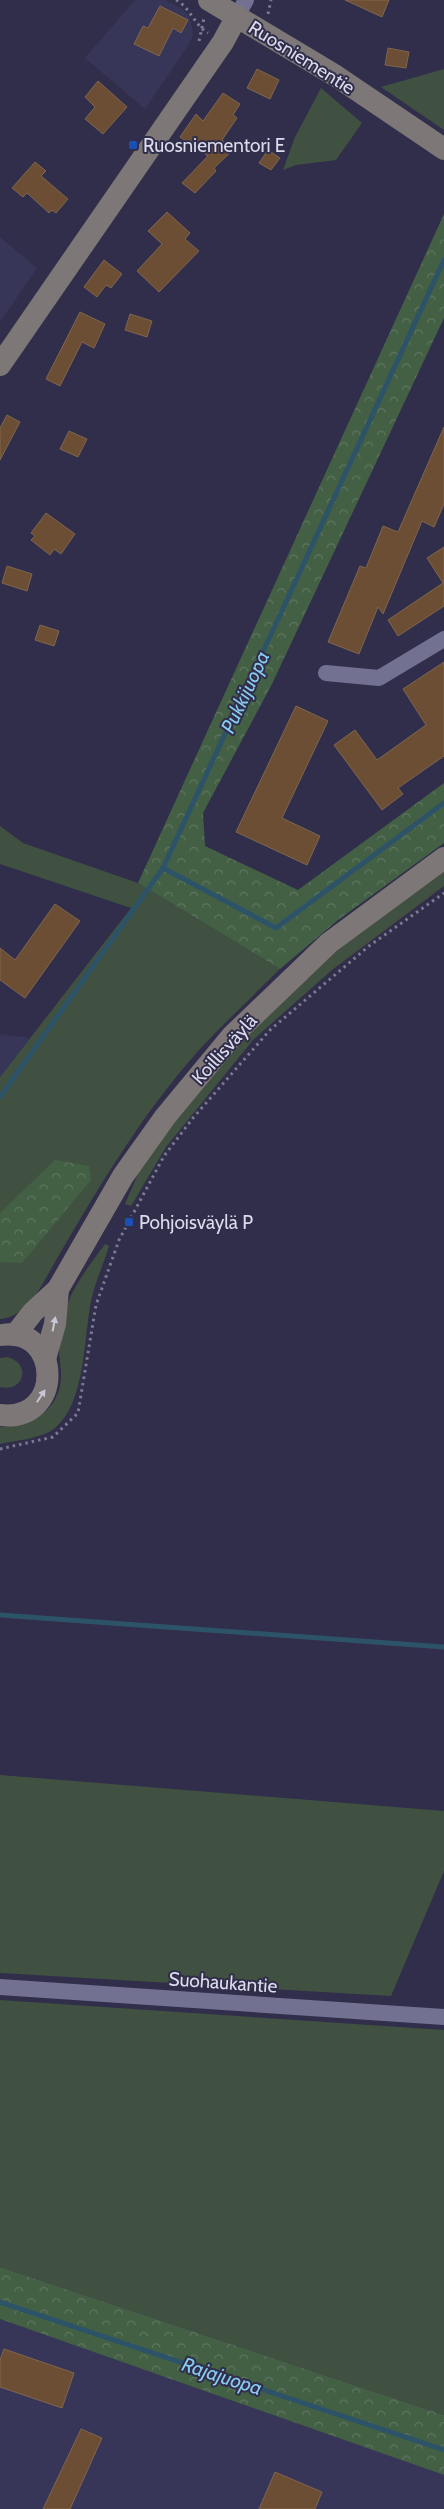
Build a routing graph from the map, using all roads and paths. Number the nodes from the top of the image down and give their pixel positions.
1 (209, 0) edge
2 (241, 8) edge
3 (444, 149) edge
4 (0, 365) edge
5 (444, 638) edge
6 (326, 673) dead end
7 (444, 858) edge
8 (444, 892) edge
9 (58, 1289) junction
10 (8, 1335) edge
11 (46, 1359) junction
12 (0, 1415) edge
13 (0, 1449) edge
14 (0, 1987) edge
15 (444, 2018) edge

1 - 2 street
2 - 3 street, Ruosniementie
2 - 4 street, Ruosniementie
5 - 6 street
7 - 9 street, Koillisväylä
8 - 13 path
9 - 10 street, Koillisväylä
11 -> 9 street, Koillisväylä
10 - 11 street
12 -> 11 street, Koillisväylä
14 - 15 street, Suohaukantie

